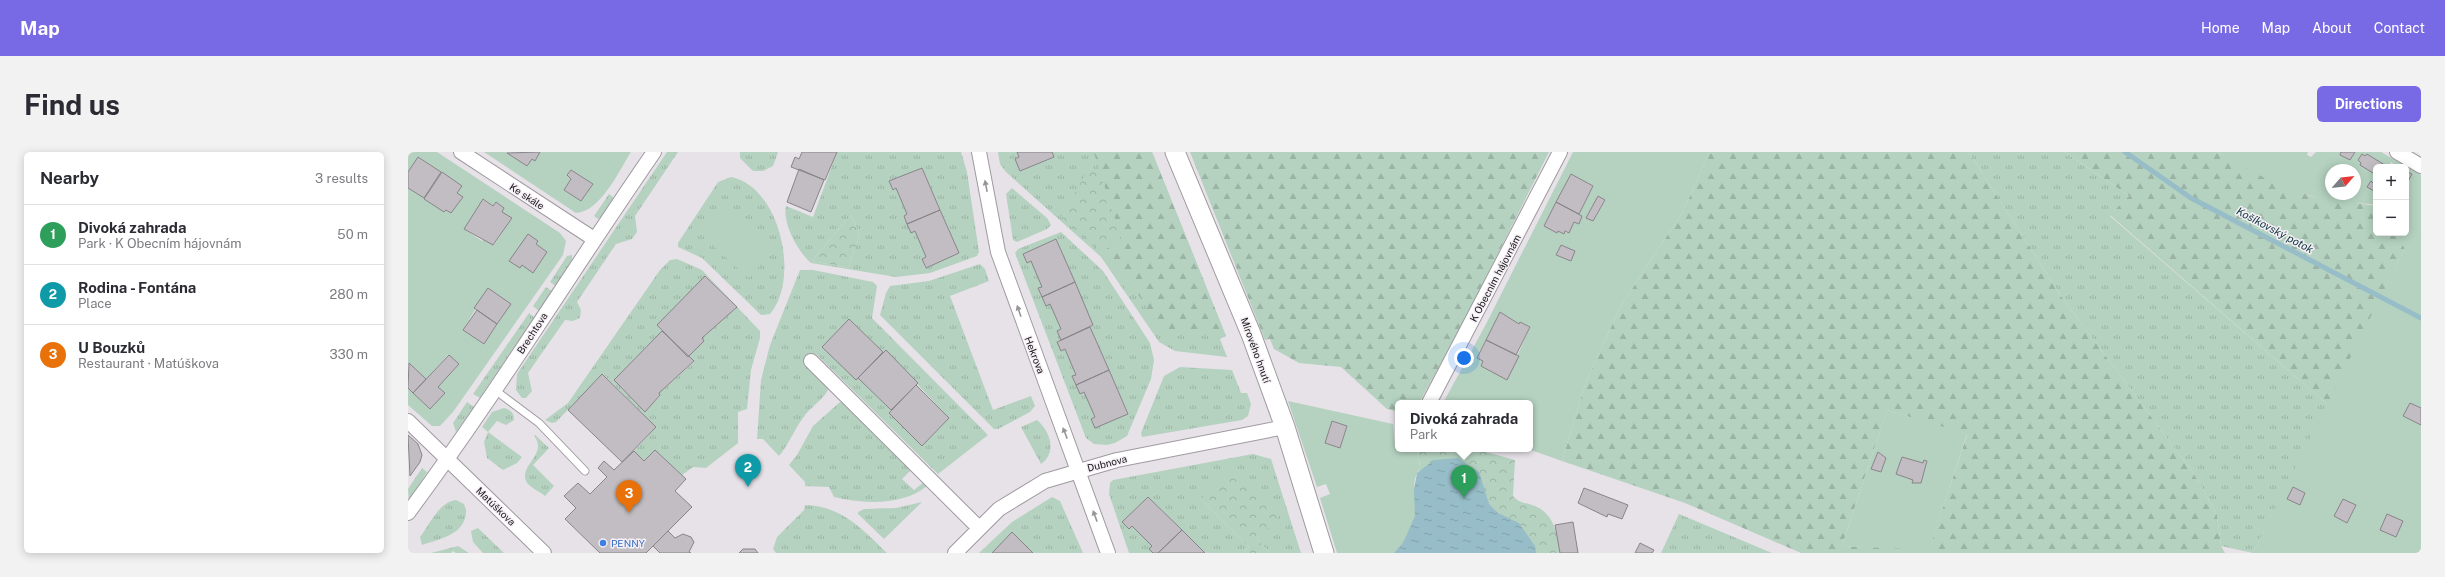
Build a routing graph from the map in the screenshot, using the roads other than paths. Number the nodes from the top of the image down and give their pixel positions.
1 (461, 152) edge
2 (654, 152) edge
3 (979, 152) edge
4 (1175, 152) edge
5 (1560, 152) edge
6 (2397, 152) edge
7 (2421, 166) edge
8 (594, 239) junction
9 (811, 361) dead end
10 (495, 390) junction
11 (1431, 400) edge
12 (408, 421) edge
13 (1285, 427) junction
14 (448, 459) junction
15 (1078, 470) junction
16 (585, 471) dead end
17 (408, 513) edge
18 (979, 528) junction
19 (544, 553) edge
20 (955, 553) edge
21 (1108, 553) edge
22 (1324, 553) edge

1 - 8 street, Ke skále
2 - 8 street, Brechtova
15 -> 3 street, Hekrova
4 - 13 main road, Mírového hnutí
5 - 11 street, K Obecním hájovnám
6 - 7 street
8 - 10 street, Brechtova
9 - 18 street
10 - 14 street, Brechtova
10 - 16 lane
12 - 14 street, Matúškova
13 - 15 street, Dubnova
13 - 22 main road, Mírového hnutí
14 - 17 street, Brechtova
14 - 19 street, Matúškova
15 - 18 street, Dubnova
21 -> 15 street, Hekrova
18 - 20 street, Dubnova

